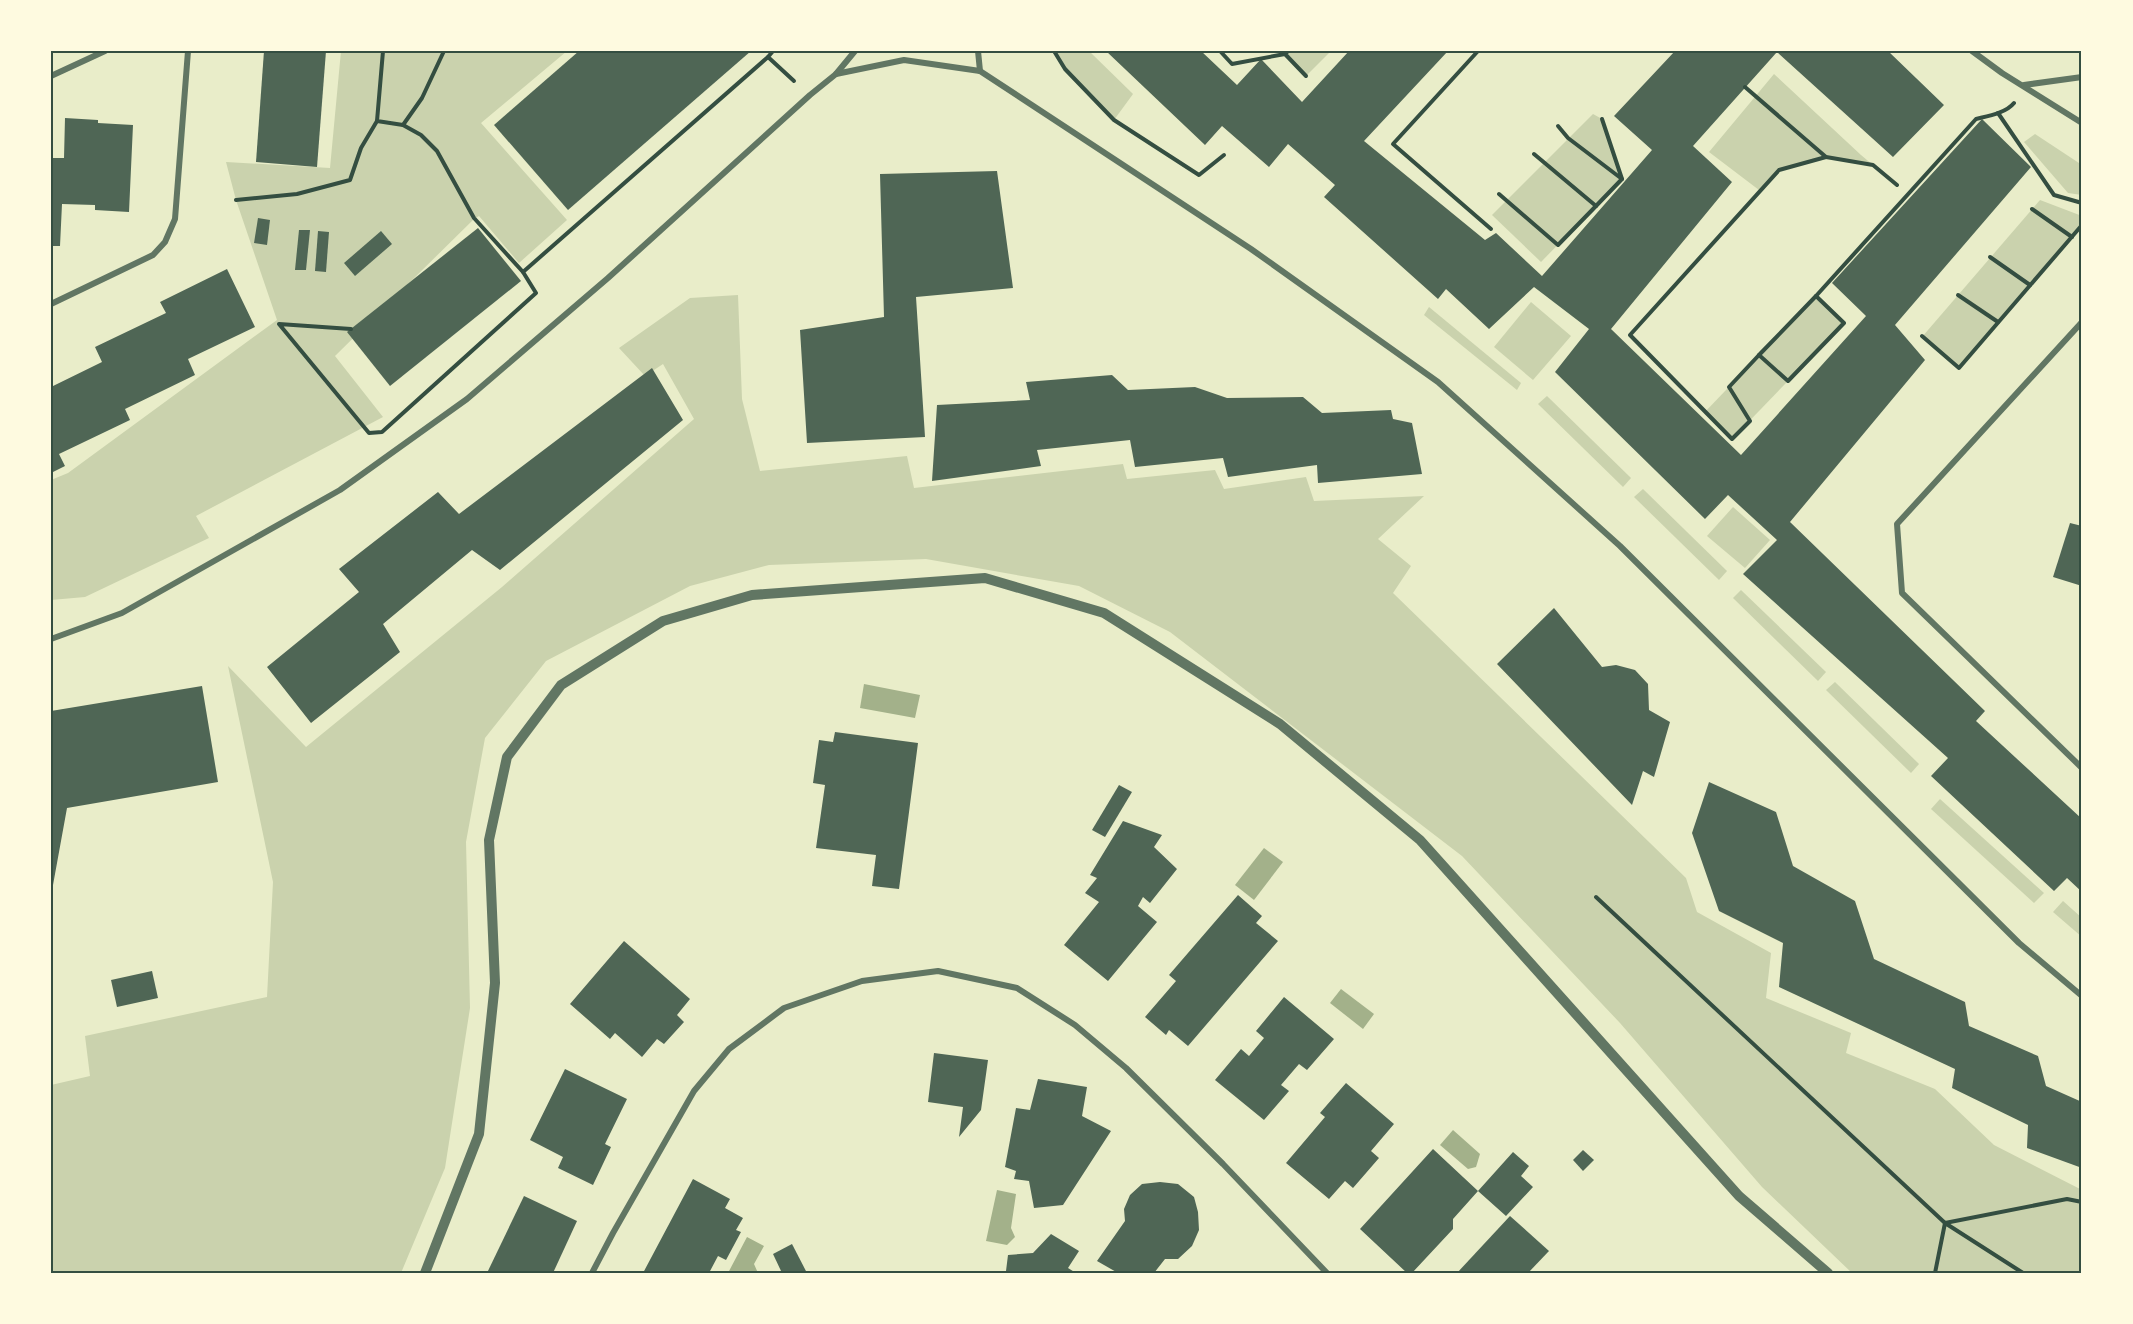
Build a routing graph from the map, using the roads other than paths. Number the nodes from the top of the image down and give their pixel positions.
1 (105, 51) edge
2 (188, 51) edge
3 (855, 51) edge
4 (978, 51) edge
5 (1972, 51) edge
6 (980, 71) junction
7 (836, 74) junction
8 (51, 76) edge
9 (2082, 77) edge
10 (2024, 85) junction
11 (2082, 123) edge
12 (51, 304) edge
13 (2082, 322) edge
14 (51, 639) edge
15 (2082, 768) edge
16 (2082, 996) edge
17 (425, 1273) edge
18 (592, 1273) edge
19 (1327, 1273) edge
20 (1828, 1273) edge

1 - 8 street
2 - 12 street
3 - 7 street
4 - 6 street
5 - 10 street
6 - 7 street
6 - 16 street
7 - 14 street
9 - 10 street
10 - 11 street
13 - 15 street
17 - 20 street
18 - 19 street

